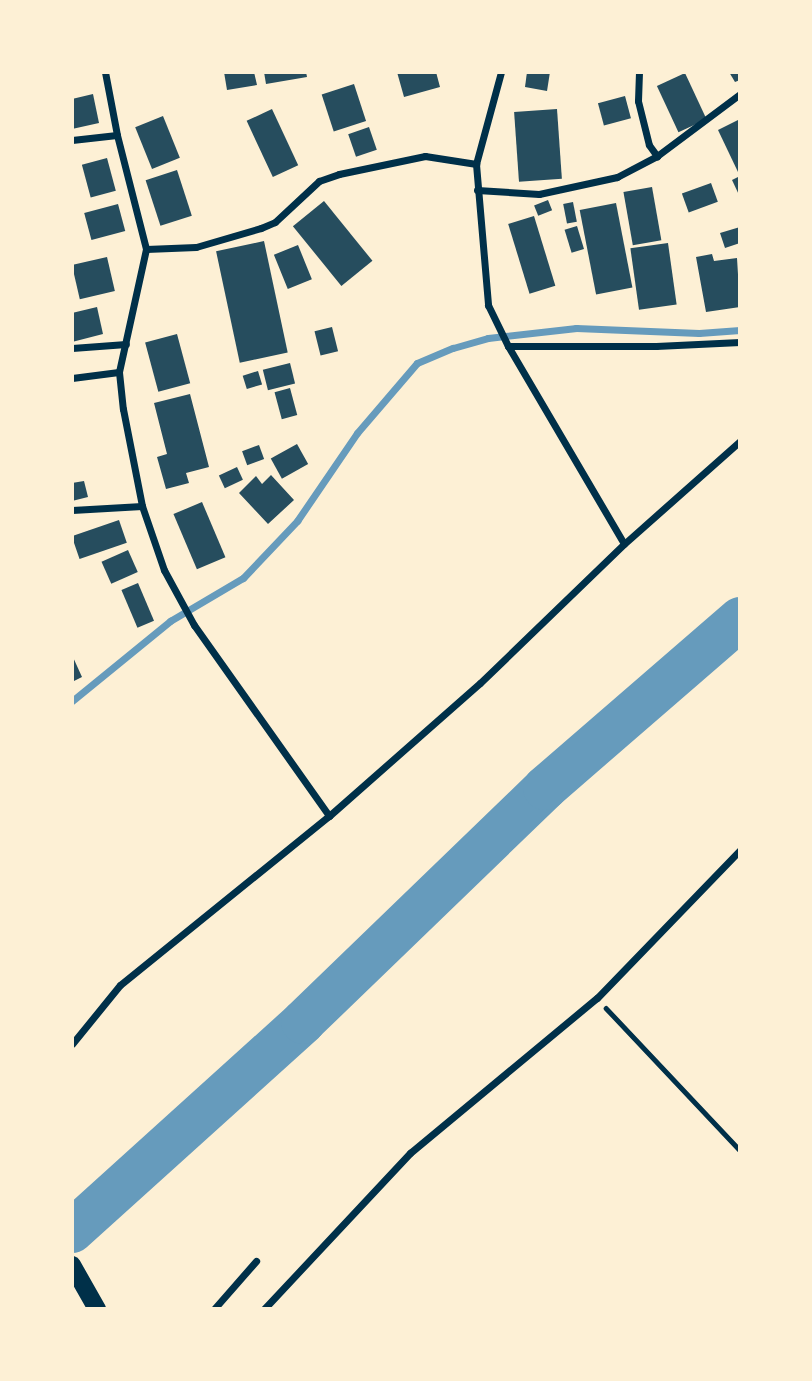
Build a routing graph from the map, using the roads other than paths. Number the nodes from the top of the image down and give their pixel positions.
1 (106, 72) edge
2 (501, 72) edge
3 (639, 72) edge
4 (740, 93) edge
5 (117, 135) junction
6 (72, 140) edge
7 (657, 156) junction
8 (476, 164) junction
9 (477, 190) junction
10 (146, 249) junction
11 (740, 342) edge
12 (126, 344) junction
13 (508, 346) junction
14 (72, 348) edge
15 (119, 372) junction
16 (72, 378) edge
17 (740, 441) edge
18 (142, 506) junction
19 (72, 510) edge
20 (624, 544) junction
21 (329, 816) junction
22 (740, 850) edge
23 (72, 1044) edge
24 (256, 1261) dead end
25 (72, 1265) edge
26 (97, 1309) edge
27 (214, 1309) edge
28 (264, 1309) edge

1 - 5 street
2 - 8 street
3 - 7 street
4 - 7 street
5 - 6 street
5 - 10 street
7 - 9 street
8 - 9 street
8 - 10 street
9 - 13 street
10 - 12 street
11 - 13 street
12 - 14 street
12 - 15 street
13 - 20 street
15 - 16 street
15 - 18 street
17 - 20 street
18 - 19 street
18 - 21 street
20 - 21 street
21 - 23 street
22 - 28 street
24 - 27 street
25 - 26 main road

